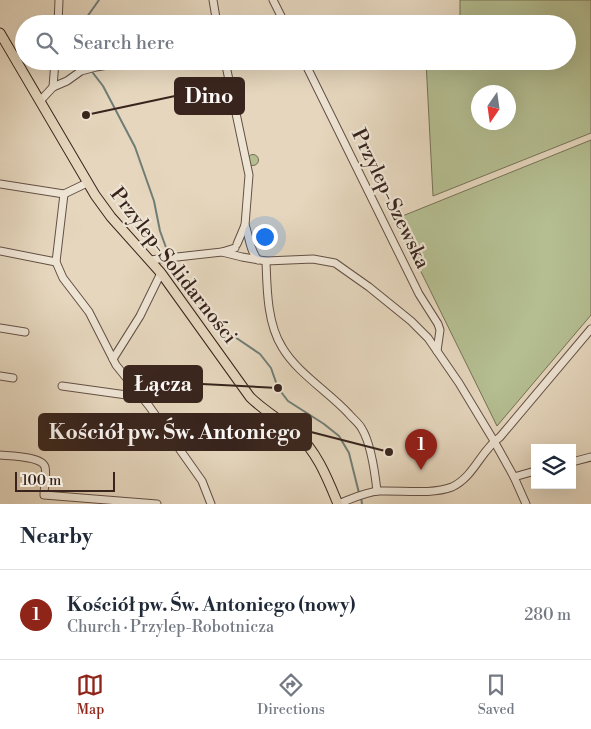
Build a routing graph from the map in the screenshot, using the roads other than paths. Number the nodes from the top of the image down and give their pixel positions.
1 (59, 0) edge
2 (213, 0) edge
3 (273, 0) edge
4 (58, 15) edge
5 (216, 15) edge
6 (280, 15) edge
7 (0, 32) edge
8 (15, 58) edge
9 (22, 70) edge
10 (54, 70) edge
11 (85, 70) edge
12 (227, 70) edge
13 (308, 70) edge
14 (53, 87) junction
15 (40, 101) junction
16 (87, 183) junction
17 (0, 184) edge
18 (64, 194) junction
19 (245, 225) junction
20 (237, 249) junction
21 (249, 251) junction
22 (0, 252) edge
23 (150, 260) junction
24 (266, 261) junction
25 (56, 262) junction
26 (161, 273) junction
27 (0, 328) edge
28 (591, 329) edge
29 (25, 332) dead end
30 (437, 351) junction
31 (113, 359) junction
32 (0, 376) edge
33 (13, 378) dead end
34 (62, 386) dead end
35 (141, 397) junction
36 (494, 441) junction
37 (0, 455) edge
38 (591, 457) edge
39 (576, 461) edge
40 (531, 473) edge
41 (514, 477) junction
42 (377, 491) junction
43 (157, 504) edge
44 (211, 504) edge
45 (338, 504) edge
46 (526, 504) edge

1 - 4 street
2 - 5 street
3 - 6 street
7 - 8 main road, Przylep-Solidarności
9 - 15 main road, Przylep-Solidarności
10 - 14 street
11 - 14 street
12 - 19 street
13 - 30 street, Przylep-Szewska
14 - 15 street
15 - 16 main road, Przylep-Solidarności
16 - 18 street
16 - 23 main road, Przylep-Solidarności
17 - 18 street
18 - 25 street
19 - 20 street
19 - 21 street
20 - 21 street
20 - 21 street
20 - 23 street
21 - 24 street
22 - 25 street
23 - 26 main road, Przylep-Solidarności
24 - 30 street
24 - 42 street
25 - 31 street
26 - 31 street
26 - 45 main road, Przylep-Solidarności
27 - 29 street
28 - 36 street
30 - 36 street
31 - 35 street
32 - 33 street
34 - 35 street
35 - 44 street
36 - 41 street
36 - 42 street
37 - 43 street
38 - 39 street
40 - 41 street
41 - 46 street
42 - 45 street

